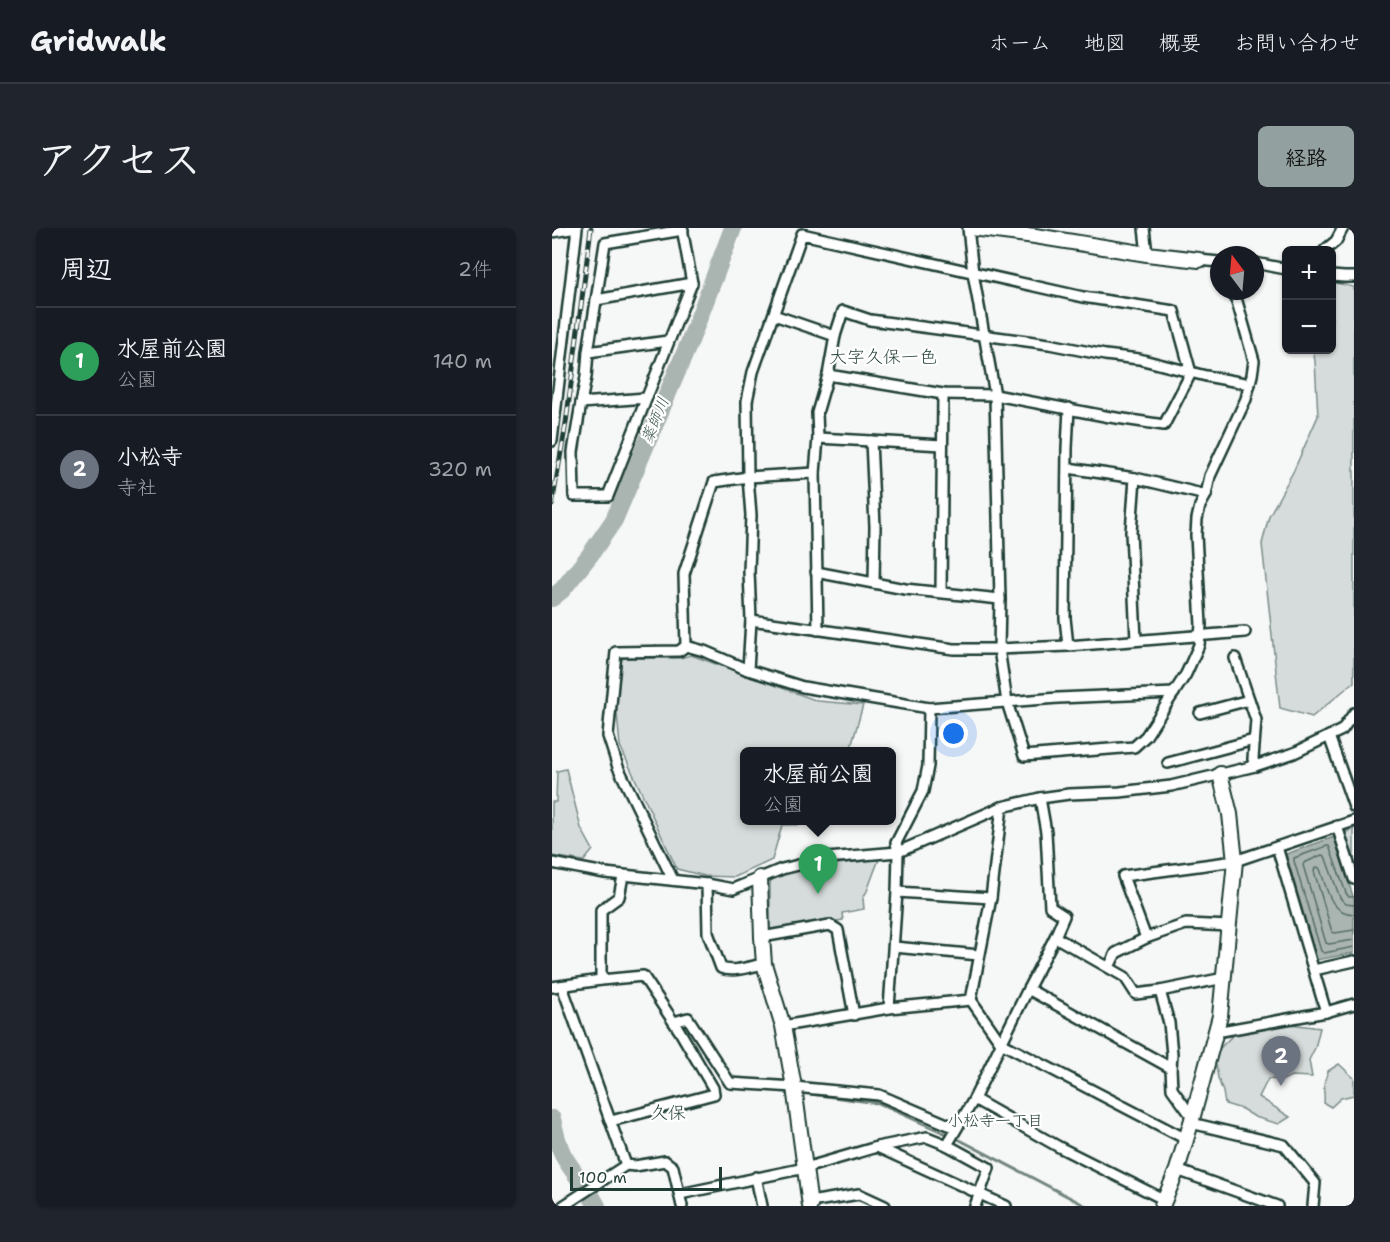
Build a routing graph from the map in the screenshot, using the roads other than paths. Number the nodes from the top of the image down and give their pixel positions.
1 (970, 228) edge
2 (1144, 228) edge
3 (1343, 228) edge
4 (682, 229) edge
5 (552, 232) edge
6 (1329, 246) edge
7 (1147, 254) junction
8 (1199, 260) joint
9 (1210, 261) edge
10 (1264, 265) edge
11 (1282, 268) edge
12 (973, 273) junction
13 (1336, 276) edge
14 (1354, 277) edge
15 (692, 283) junction
16 (596, 300) junction
17 (1237, 300) edge
18 (774, 315) junction
19 (985, 335) junction
20 (835, 336) junction
21 (668, 341) junction
22 (588, 352) junction
23 (556, 372) edge
24 (1191, 373) junction
25 (828, 375) junction
26 (1250, 384) junction
27 (944, 394) junction
28 (995, 395) junction
29 (646, 398) junction
30 (581, 404) junction
31 (1069, 408) junction
32 (818, 438) junction
33 (552, 441) edge
34 (871, 441) junction
35 (942, 445) junction
36 (1068, 468) junction
37 (815, 474) junction
38 (748, 477) junction
39 (1135, 478) junction
40 (1206, 495) junction
41 (816, 572) junction
42 (874, 582) junction
43 (940, 592) junction
44 (1000, 599) junction
45 (751, 620) junction
46 (818, 630) junction
47 (1245, 632) dead end
48 (1200, 635) junction
49 (1136, 640) junction
50 (686, 646) junction
51 (1068, 646) junction
52 (999, 649) junction
53 (1235, 658) dead end
54 (748, 670) junction
55 (1174, 693) junction
56 (1249, 700) junction
57 (1006, 702) junction
58 (929, 708) junction
59 (1200, 713) dead end
60 (1354, 713) edge
61 (1329, 736) junction
62 (1254, 740) junction
63 (1168, 763) dead end
64 (1255, 766) junction
65 (1221, 774) junction
66 (1040, 798) junction
67 (1002, 807) junction
68 (1354, 807) edge
69 (1354, 821) edge
70 (1337, 826) junction
71 (1277, 847) junction
72 (898, 852) junction
73 (1235, 861) junction
74 (552, 863) edge
75 (623, 876) junction
76 (760, 878) junction
77 (1354, 879) edge
78 (674, 880) junction
79 (707, 884) junction
80 (897, 892) junction
81 (991, 898) junction
82 (1230, 926) junction
83 (762, 937) junction
84 (1055, 937) junction
85 (1146, 938) junction
86 (894, 947) junction
87 (980, 955) junction
88 (1354, 961) edge
89 (764, 964) junction
90 (1108, 967) junction
91 (1314, 970) junction
92 (1224, 978) junction
93 (601, 980) junction
94 (557, 987) edge
95 (1028, 989) junction
96 (1160, 991) junction
97 (971, 1000) junction
98 (1354, 1004) edge
99 (889, 1008) junction
100 (1326, 1012) junction
101 (854, 1015) junction
102 (674, 1022) junction
103 (783, 1026) junction
104 (1216, 1032) junction
105 (1001, 1043) junction
106 (1171, 1068) junction
107 (794, 1086) junction
108 (974, 1099) junction
109 (1192, 1120) junction
110 (611, 1121) junction
111 (956, 1128) junction
112 (1186, 1139) junction
113 (947, 1145) junction
114 (877, 1147) junction
115 (626, 1165) junction
116 (805, 1168) junction
117 (1177, 1170) junction
118 (756, 1177) junction
119 (980, 1193) junction
120 (680, 1194) junction
121 (864, 1202) edge
122 (1163, 1203) edge
123 (810, 1204) edge
124 (564, 1206) edge
125 (682, 1206) edge
126 (762, 1206) edge
127 (885, 1206) edge
128 (975, 1206) edge
129 (1006, 1206) edge
130 (1278, 1206) edge
131 (1312, 1206) edge

1 - 7 street
1 - 12 street
2 - 7 street
3 - 6 street
4 - 15 street
4 - 16 street
5 - 23 street
7 - 8 street
8 - 9 street
10 - 11 street
12 - 18 street
12 - 19 street
12 - 24 street
13 - 14 street
15 - 16 street
15 - 21 street
16 - 22 street
17 - 26 street
18 - 20 street
18 - 38 street
19 - 20 street
19 - 24 street
19 - 28 street
20 - 25 street
21 - 22 street
21 - 29 street
22 - 30 street
23 - 33 street
24 - 26 street
24 - 31 street
25 - 27 street
25 - 32 street
26 - 40 street
27 - 28 street
27 - 35 street
28 - 31 street
28 - 44 street
29 - 30 street
29 - 30 street
31 - 36 street
32 - 34 street
32 - 37 street
34 - 35 street
34 - 42 street
35 - 43 street
36 - 39 street
36 - 51 street
37 - 38 street
37 - 41 street
38 - 45 street
38 - 50 street
39 - 40 street
39 - 49 street
40 - 48 street
41 - 42 street
41 - 46 street
42 - 43 street
43 - 44 street
44 - 52 street
45 - 46 street
45 - 54 street
46 - 52 street
47 - 48 street
48 - 49 street
48 - 55 street
49 - 51 street
50 - 54 street
50 - 78 street
51 - 52 street
52 - 57 street
53 - 56 street
54 - 58 street
55 - 57 street
55 - 57 street
56 - 59 street
56 - 62 street
57 - 58 street
58 - 72 street
60 - 61 street
61 - 64 street
61 - 68 street
62 - 63 street
62 - 64 street
64 - 65 street
65 - 66 street
65 - 73 street
66 - 67 street
66 - 84 street
67 - 72 street
67 - 81 street
69 - 70 street
70 - 71 street
70 - 77 street
71 - 73 street
71 - 91 street
72 - 76 street
72 - 80 street
73 - 82 street
73 - 85 street
74 - 75 street
75 - 78 street
75 - 93 street
76 - 79 street
76 - 83 street
78 - 79 street
79 - 89 street
80 - 81 street
80 - 86 street
81 - 87 street
82 - 85 street
82 - 92 street
83 - 89 street
83 - 101 street
84 - 90 street
84 - 95 street
85 - 90 street
86 - 87 street
86 - 99 street
87 - 97 street
88 - 91 street
89 - 103 street
90 - 96 street
91 - 100 street
92 - 96 street
92 - 104 street
93 - 94 street
93 - 102 street
94 - 110 street
95 - 105 street
95 - 106 street
96 - 106 street
97 - 99 street
97 - 105 street
98 - 100 street
99 - 101 street
100 - 104 street
101 - 103 street
102 - 107 street
102 - 110 street
103 - 107 street
104 - 109 street
105 - 108 street
105 - 112 street
106 - 109 street
107 - 111 street
107 - 116 street
108 - 111 street
108 - 122 street
109 - 112 street
109 - 131 street
110 - 115 street
111 - 113 street
112 - 117 street
113 - 114 street
113 - 119 street
114 - 116 street
114 - 119 street
115 - 120 street
115 - 124 street
116 - 118 street
116 - 123 street
117 - 122 street
117 - 130 street
118 - 120 street
118 - 126 street
119 - 128 street
119 - 129 street
120 - 125 street
121 - 123 street
121 - 127 street

